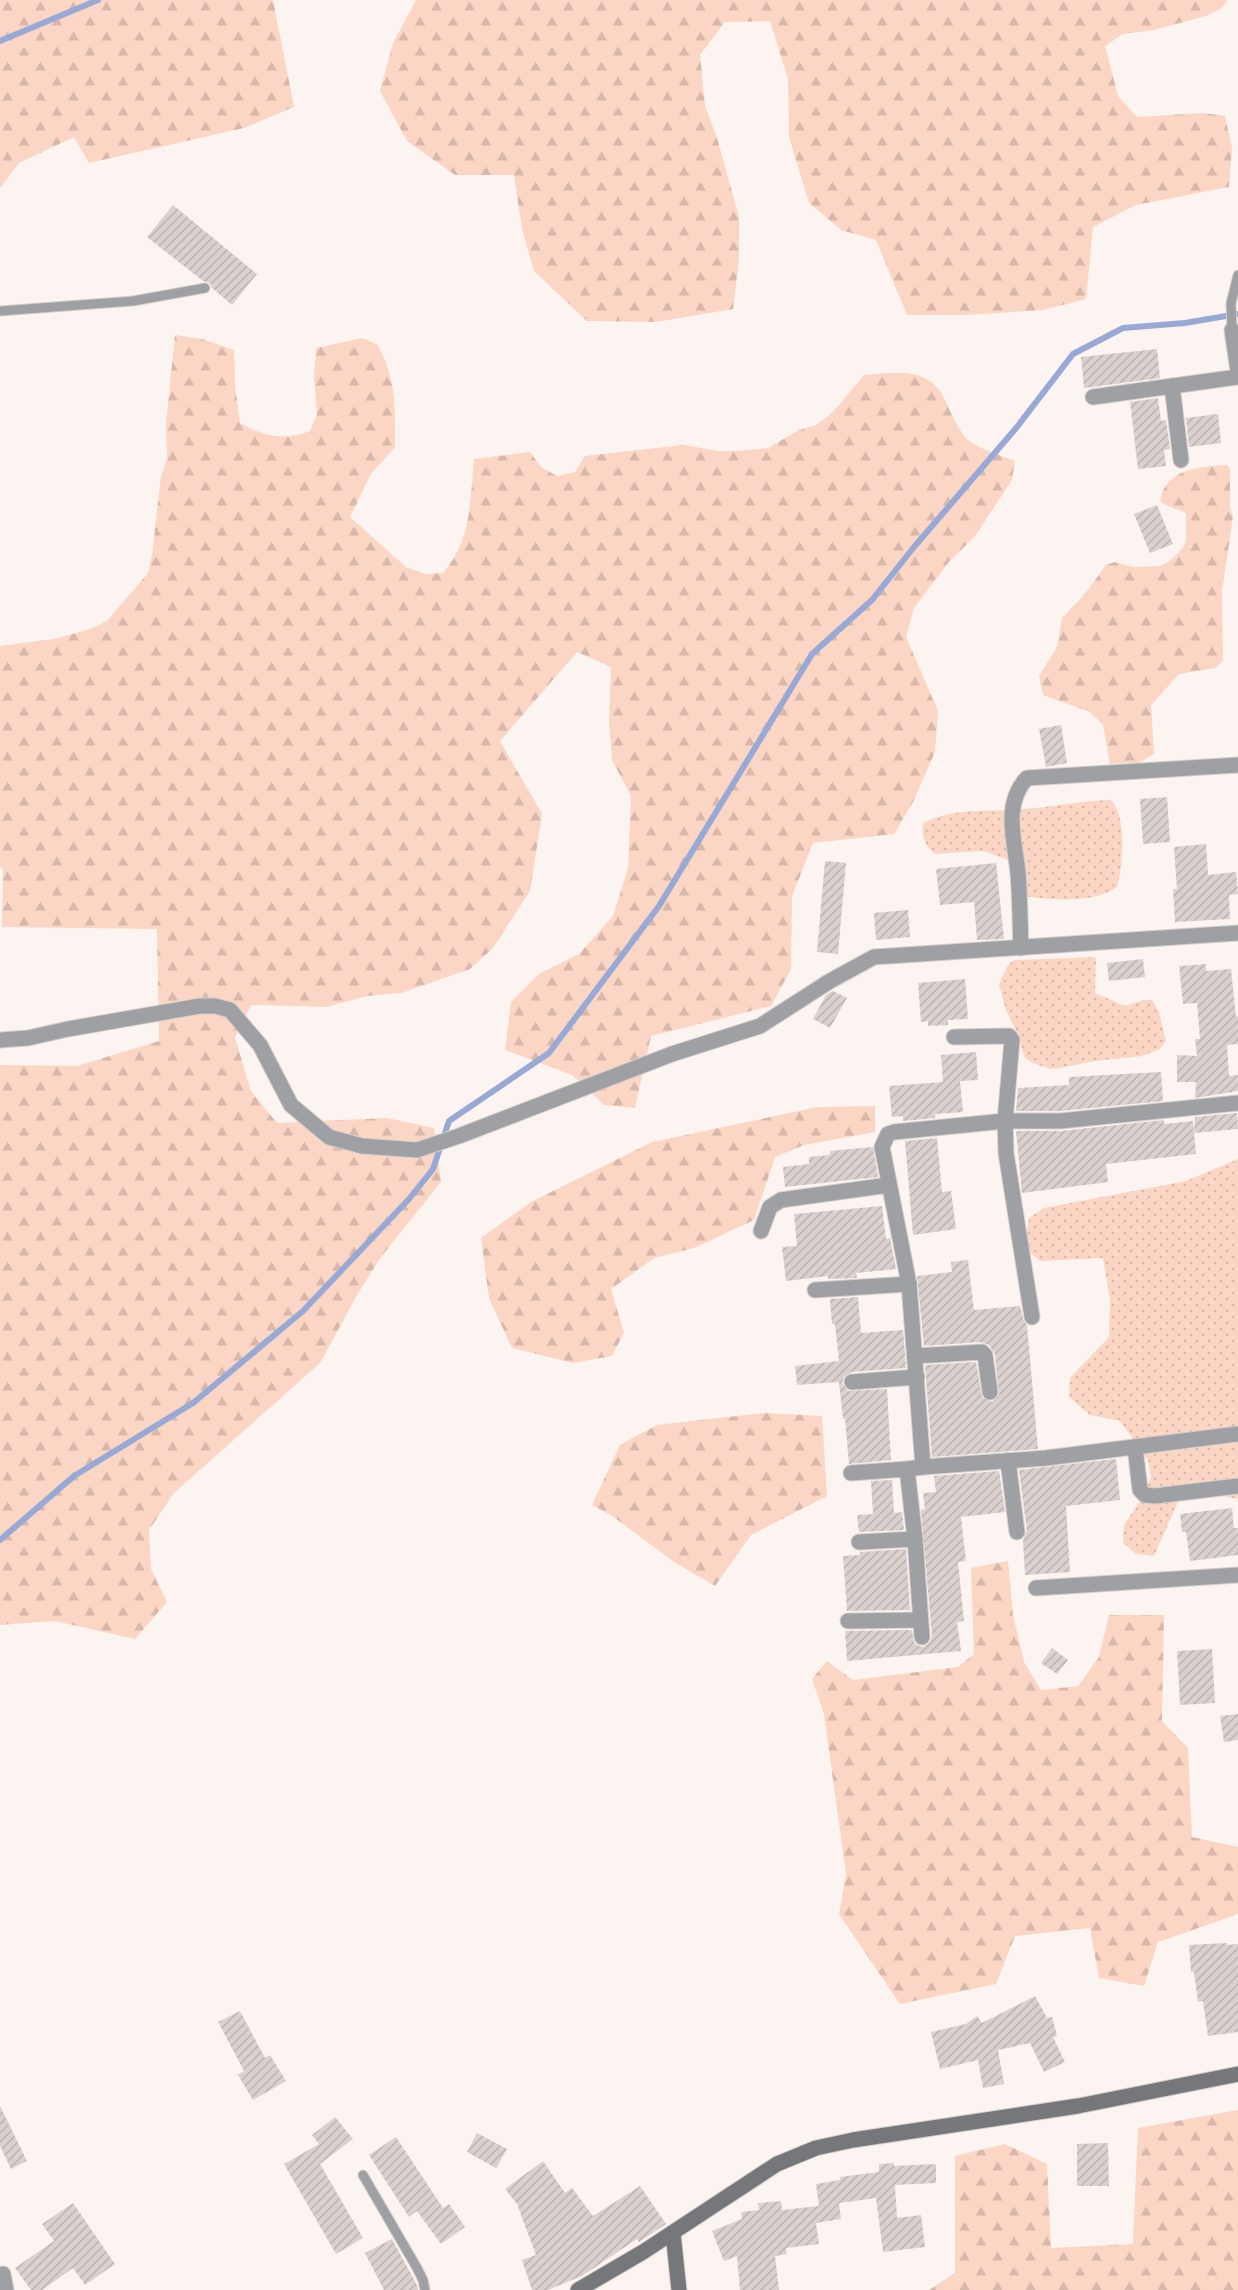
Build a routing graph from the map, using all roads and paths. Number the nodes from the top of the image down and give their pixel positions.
1 (1238, 275) edge
2 (205, 288) dead end
3 (0, 311) edge
4 (1232, 330) joint
5 (1238, 371) edge
6 (1238, 377) edge
7 (1172, 386) junction
8 (1092, 397) dead end
9 (1181, 460) dead end
10 (1238, 765) edge
11 (1238, 933) edge
12 (1021, 948) junction
13 (954, 1037) dead end
14 (0, 1040) edge
15 (1238, 1103) edge
16 (1005, 1121) junction
17 (889, 1185) junction
18 (761, 1231) dead end
19 (909, 1284) junction
20 (815, 1290) dead end
21 (1032, 1317) dead end
22 (915, 1356) junction
23 (916, 1377) junction
24 (852, 1382) dead end
25 (990, 1392) dead end
26 (1238, 1434) edge
27 (1135, 1447) junction
28 (1008, 1461) junction
29 (923, 1467) junction
30 (907, 1469) junction
31 (850, 1473) dead end
32 (1238, 1486) edge
33 (1017, 1532) dead end
34 (915, 1539) junction
35 (859, 1542) dead end
36 (1238, 1575) edge
37 (1036, 1588) dead end
38 (920, 1620) junction
39 (848, 1621) dead end
40 (921, 1637) dead end
41 (1238, 2074) edge
42 (363, 2175) dead end
43 (673, 2233) junction
44 (3, 2274) dead end
45 (6, 2290) edge
46 (424, 2290) edge
47 (578, 2290) edge
48 (679, 2290) edge

1 - 4 lane
2 - 3 lane
4 - 5 street
6 - 7 street
7 - 8 street
7 - 9 street
10 - 12 street
11 - 12 street
12 - 14 street
13 - 16 street
15 - 16 street
16 - 17 street
16 - 21 street
17 - 18 street
17 - 19 street
19 - 20 street
19 - 22 street
22 - 23 street
22 - 25 street
23 - 24 street
23 - 29 street
26 - 27 street
27 - 28 street
27 - 32 street
28 - 29 street
28 - 33 street
29 - 30 street
30 - 31 street
30 - 34 street
34 - 35 street
34 - 38 street
36 - 37 street
38 - 39 street
38 - 40 street
41 - 43 street
42 - 46 lane
43 - 47 street
43 - 48 street
44 - 45 street

